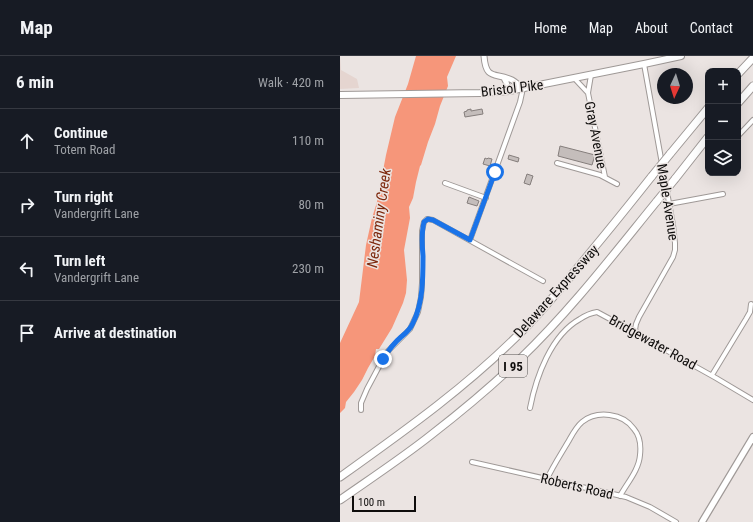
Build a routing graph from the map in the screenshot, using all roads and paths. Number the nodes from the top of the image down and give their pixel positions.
1 (484, 56) edge
2 (681, 56) edge
3 (753, 58) edge
4 (644, 64) junction
5 (741, 71) edge
6 (591, 75) junction
7 (504, 78) junction
8 (574, 78) junction
9 (753, 86) edge
10 (523, 88) junction
11 (509, 91) junction
12 (588, 93) junction
13 (340, 95) edge
14 (741, 100) edge
15 (705, 112) edge
16 (753, 120) edge
17 (741, 133) edge
18 (706, 140) edge
19 (557, 163) dead end
20 (605, 177) junction
21 (445, 183) dead end
22 (617, 184) dead end
23 (723, 194) dead end
24 (486, 198) junction
25 (668, 204) junction
26 (470, 240) junction
27 (543, 281) dead end
28 (751, 304) dead end
29 (635, 330) junction
30 (712, 375) junction
31 (753, 400) edge
32 (530, 408) dead end
33 (361, 410) dead end
34 (753, 437) edge
35 (472, 462) dead end
36 (340, 477) edge
37 (547, 479) junction
38 (620, 496) junction
39 (340, 500) edge
40 (676, 522) edge
41 (702, 522) edge

1 - 7 street
2 - 4 main road, Bristol Pike
3 - 5 highway
4 - 6 main road, Bristol Pike
4 - 25 street, Maple Avenue
6 - 8 main road, Bristol Pike
6 - 12 street, Gray Avenue
7 - 10 street
7 - 11 street
8 - 10 main road, Bristol Pike
8 - 12 street, Gray Avenue
9 - 14 highway
10 - 11 main road, Bristol Pike
10 - 24 street
11 - 13 main road, Bristol Pike
12 - 20 street, Gray Avenue
15 - 36 highway, Delaware Expressway / I 95, bridge
16 - 17 street
18 - 39 highway, Delaware Expressway / I 95, bridge
19 - 20 street
20 - 22 street
21 - 24 street
23 - 25 street
24 - 26 street
25 - 29 street, Maple Avenue
26 - 27 street
26 - 33 street
28 - 30 street
29 - 30 street, Bridgewater Road
29 - 32 street, Bridgewater Road
30 - 31 street, Bridgewater Road
34 - 41 main road
35 - 37 street, Roberts Road
37 - 38 street, Roberts Road
37 - 38 street
38 - 40 street, Roberts Road

